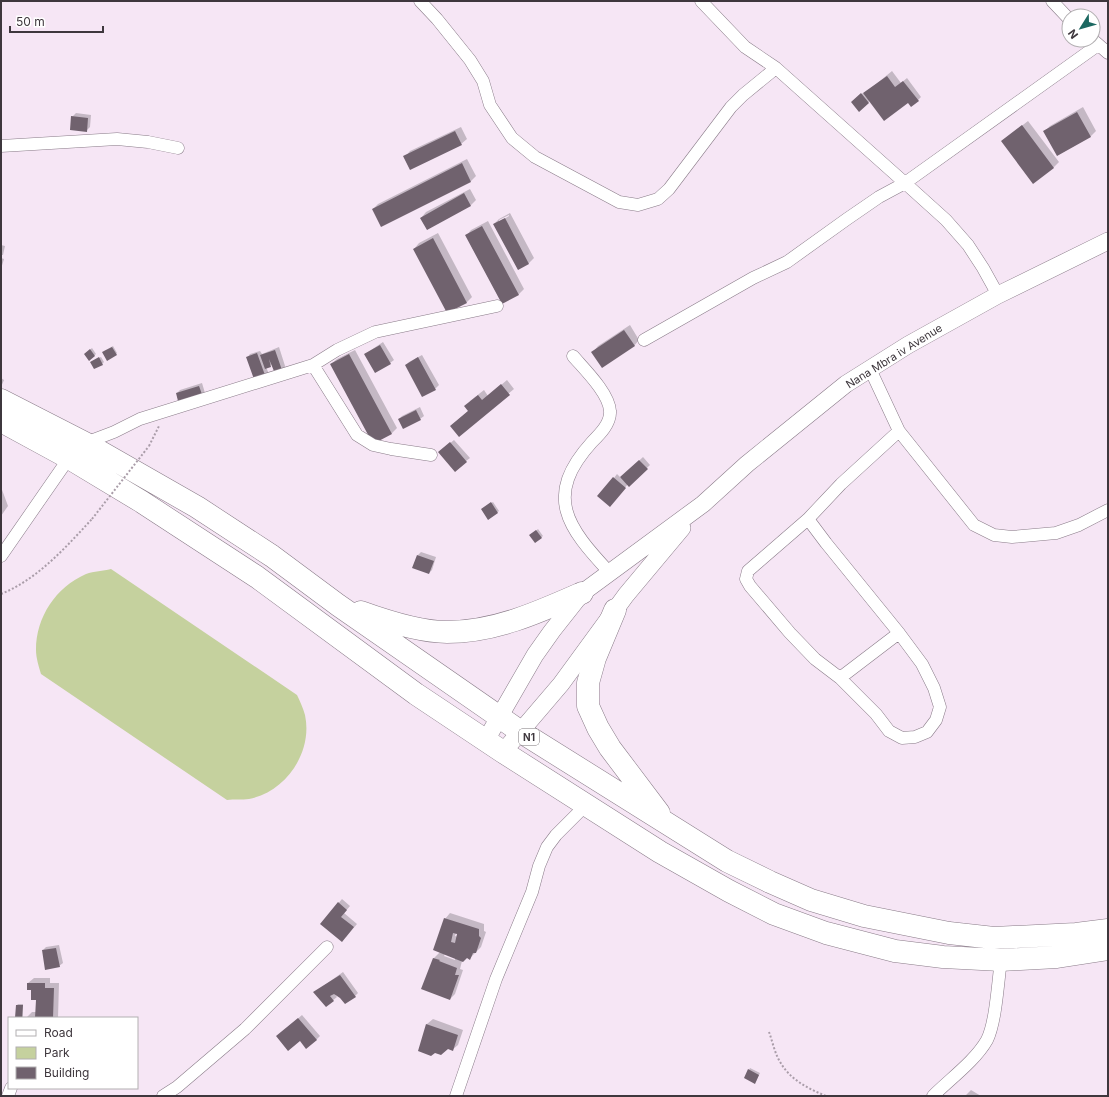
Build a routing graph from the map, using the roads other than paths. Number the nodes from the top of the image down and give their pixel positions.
1 (420, 1) edge
2 (701, 1) edge
3 (1052, 1) edge
4 (1061, 11) edge
5 (1088, 48) edge
6 (776, 68) junction
7 (1, 146) edge
8 (178, 148) dead end
9 (905, 183) junction
10 (1108, 241) edge
11 (998, 295) junction
12 (497, 306) dead end
13 (644, 340) dead end
14 (573, 356) dead end
15 (313, 365) junction
16 (870, 369) junction
17 (1, 400) edge
18 (1, 422) edge
19 (899, 431) junction
20 (85, 443) junction
21 (431, 455) dead end
22 (69, 458) junction
23 (703, 504) junction
24 (1108, 510) edge
25 (808, 519) junction
26 (1, 556) edge
27 (610, 572) junction
28 (582, 593) junction
29 (338, 605) junction
30 (615, 610) junction
31 (899, 633) junction
32 (840, 678) junction
33 (499, 717) junction
34 (521, 732) junction
35 (494, 746) junction
36 (587, 804) junction
37 (667, 823) junction
38 (1108, 930) edge
39 (327, 947) dead end
40 (1108, 949) edge
41 (1001, 960) junction
42 (163, 1096) edge
43 (456, 1096) edge
44 (933, 1096) edge

1 - 6 street
2 - 6 street
3 - 4 street
5 - 9 street
6 - 9 street
7 - 8 street
9 - 11 street
9 - 13 street
10 - 11 street, Nana Mbra ⅳ Avenue
11 - 16 street, Nana Mbra ⅳ Avenue
12 - 15 street
14 - 27 street
15 - 20 street
15 - 21 street
16 - 19 street
16 - 23 street, Nana Mbra ⅳ Avenue
17 - 20 highway, N1
18 - 22 highway, N1
19 - 24 street
19 - 25 street
20 - 22 street
20 - 29 highway, N1
22 - 26 street
22 - 35 highway, N1
23 - 27 street
23 - 30 street
25 - 31 street
25 - 32 street
27 - 28 street
28 - 29 highway
28 - 33 street
29 - 33 highway, N1
30 - 34 street
30 - 37 highway
31 - 32 street
31 - 32 street
33 - 34 highway, N1
33 - 35 street
34 - 35 street
34 - 37 highway, N1
35 - 36 highway, N1
36 - 41 highway, N1
36 - 43 street
37 - 38 highway, N1
39 - 42 street
40 - 41 highway, N1
41 - 44 street

